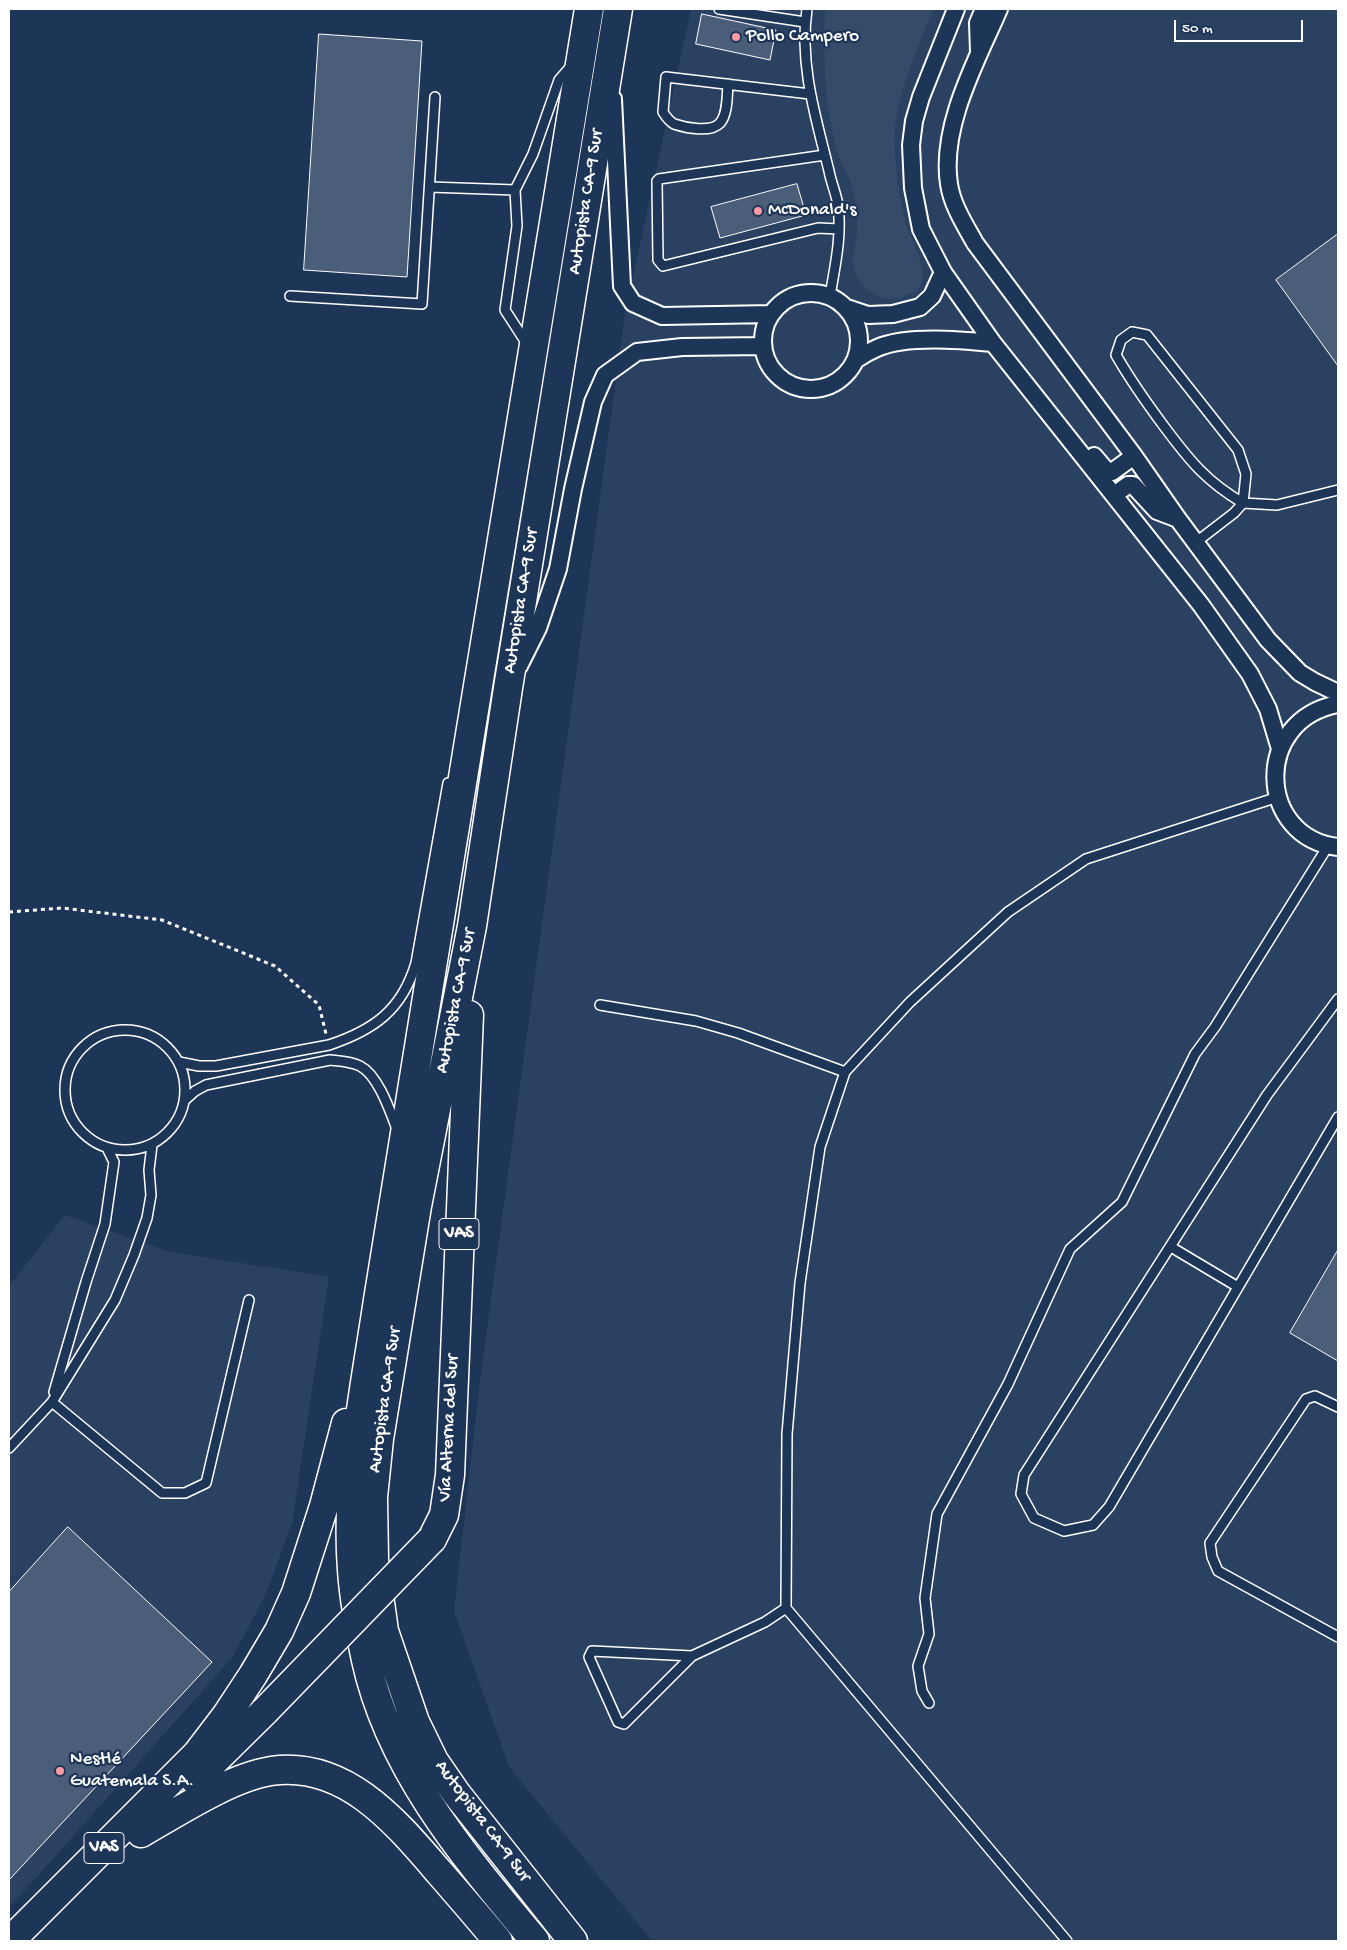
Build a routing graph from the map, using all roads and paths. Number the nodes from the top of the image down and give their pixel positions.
1 (589, 9) edge
2 (719, 9) edge
3 (807, 9) edge
4 (956, 9) edge
5 (984, 9) edge
6 (999, 9) edge
7 (618, 12) edge
8 (805, 22) junction
9 (611, 52) junction
10 (581, 56) junction
11 (979, 57) junction
12 (728, 84) junction
13 (810, 94) junction
14 (435, 97) dead end
15 (825, 156) junction
16 (430, 187) junction
17 (516, 190) junction
18 (839, 228) junction
19 (943, 272) junction
20 (290, 296) dead end
21 (830, 296) junction
22 (847, 308) junction
23 (771, 314) junction
24 (993, 343) junction
25 (763, 346) junction
26 (533, 352) junction
27 (857, 359) junction
28 (1057, 423) junction
29 (1134, 456) junction
30 (1338, 490) edge
31 (1114, 495) junction
32 (1243, 503) junction
33 (1178, 519) junction
34 (1195, 543) junction
35 (508, 688) junction
36 (1338, 693) edge
37 (1338, 704) edge
38 (1280, 749) junction
39 (450, 771) dead end
40 (1278, 797) junction
41 (1333, 846) edge
42 (9, 912) edge
43 (472, 926) junction
44 (1338, 999) edge
45 (600, 1005) dead end
46 (329, 1045) junction
47 (180, 1062) junction
48 (845, 1072) junction
49 (185, 1100) junction
50 (1338, 1117) edge
51 (152, 1145) junction
52 (402, 1146) junction
53 (106, 1148) junction
54 (1171, 1247) junction
55 (1238, 1287) junction
56 (249, 1300) dead end
57 (365, 1387) junction
58 (52, 1402) junction
59 (1338, 1407) edge
60 (9, 1448) edge
61 (786, 1608) junction
62 (1338, 1637) edge
63 (692, 1656) junction
64 (928, 1703) dead end
65 (141, 1833) junction
66 (480, 1874) junction
67 (10, 1941) edge
68 (31, 1941) edge
69 (498, 1941) edge
70 (518, 1941) edge
71 (536, 1941) edge
72 (573, 1941) edge
73 (1066, 1941) edge

1 - 10 highway, Autopista CA-9 Sur
2 - 8 lane
3 - 8 lane
4 - 19 street
5 - 11 street
6 - 11 street
7 - 9 highway, Autopista CA-9 Sur
8 - 13 lane
9 - 23 street
9 - 35 highway, Autopista CA-9 Sur
10 - 17 lane
10 - 26 highway, Autopista CA-9 Sur
11 - 29 street
12 - 12 lane
12 - 13 lane
13 - 15 lane
14 - 16 lane
15 - 18 lane
15 - 18 lane
16 - 17 lane
16 - 20 lane
17 - 26 lane
18 - 21 lane
19 - 22 street
19 - 24 street
21 - 22 street
21 - 23 street
22 - 27 street
23 - 25 street
24 - 27 street
24 - 28 street
25 - 27 street
25 - 35 street
26 - 52 highway, Autopista CA-9 Sur
28 - 29 street
28 - 31 street
29 - 33 street
30 - 32 lane
31 - 33 street
31 - 38 street
32 - 32 lane
32 - 34 lane
33 - 34 street
34 - 36 street
35 - 43 highway, Autopista CA-9 Sur
37 - 38 street
38 - 40 street
39 - 46 lane
40 - 41 street
40 - 48 lane
41 - 64 lane
42 - 46 path
43 - 65 highway, Vía Alterna del Sur / VAS, bridge
43 - 72 highway, Autopista CA-9 Sur
44 - 54 lane
45 - 48 lane
46 - 47 lane
47 - 49 lane
47 - 53 lane
48 - 61 lane
49 - 51 lane
49 - 52 lane
50 - 55 lane
51 - 53 lane
51 - 58 lane
52 - 57 highway, Autopista CA-9 Sur
53 - 58 lane
54 - 55 lane
54 - 55 lane
56 - 58 lane
57 - 66 highway, Autopista CA-9 Sur
57 - 67 highway, VAS
58 - 60 lane
59 - 62 lane
61 - 63 lane
61 - 73 lane
63 - 63 lane
65 - 68 highway, Vía Alterna del Sur / VAS
65 - 69 highway
66 - 70 highway
66 - 71 highway, Autopista CA-9 Sur

